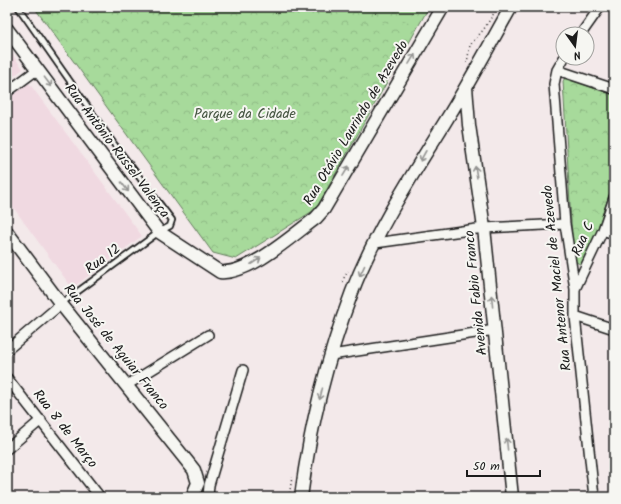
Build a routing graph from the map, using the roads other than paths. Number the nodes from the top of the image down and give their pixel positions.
1 (18, 7) edge
2 (443, 7) edge
3 (511, 7) edge
4 (600, 7) edge
5 (587, 26) edge
6 (7, 29) edge
7 (559, 66) edge
8 (38, 69) junction
9 (557, 70) junction
10 (466, 87) junction
11 (614, 89) edge
12 (7, 92) edge
13 (444, 123) junction
14 (469, 126) junction
15 (614, 198) edge
16 (565, 224) junction
17 (484, 228) junction
18 (603, 230) junction
19 (7, 232) edge
20 (159, 232) junction
21 (614, 234) edge
22 (375, 243) junction
23 (220, 272) joint
24 (574, 289) junction
25 (61, 304) junction
26 (575, 316) junction
27 (614, 329) edge
28 (495, 330) junction
29 (208, 335) dead end
30 (7, 350) edge
31 (331, 355) junction
32 (243, 370) dead end
33 (7, 378) edge
34 (127, 385) junction
35 (41, 420) junction
36 (7, 449) edge
37 (204, 484) junction
38 (100, 497) edge
39 (192, 497) edge
40 (208, 497) edge
41 (301, 497) edge
42 (512, 497) edge
43 (594, 497) edge

1 - 20 lane, Rua 12
23 -> 2 main road, Rua Otávio Laurindo de Azevedo
3 - 10 main road
4 - 5 street
6 - 8 main road, Rua Antônio Russel Valença
7 - 9 street, Rua Antenor Maciel de Azevedo
8 - 12 street
8 -> 20 main road, Rua Antônio Russel Valença
9 - 11 street
9 - 16 street, Rua Antenor Maciel de Azevedo
10 - 13 main road
10 - 14 main road, Avenida Fabio Franco
13 - 14 main road
13 -> 22 main road
17 -> 14 main road, Avenida Fabio Franco
15 - 18 street, Rua C
16 - 17 street
16 - 24 street, Rua Antenor Maciel de Azevedo
17 - 22 street
28 -> 17 main road, Avenida Fabio Franco
18 - 21 street
18 - 24 street, Rua C
19 - 25 main road, Rua José de Aguiar Franco
20 - 23 main road, Rua Antônio Russel Valença
20 - 25 lane, Rua 12
22 -> 31 main road
24 - 26 street, Rua Antenor Maciel de Azevedo
25 - 30 street
25 - 34 main road, Rua José de Aguiar Franco
26 - 27 street
26 - 43 street, Rua Antenor Maciel de Azevedo
28 - 31 street
42 -> 28 main road, Avenida Fabio Franco
29 - 34 street
31 -> 41 main road
32 - 37 street
33 - 35 street, Rua 8 de Março
34 - 37 main road, Rua José de Aguiar Franco
35 - 36 street
35 - 38 street, Rua 8 de Março
37 - 39 main road
37 - 40 street

